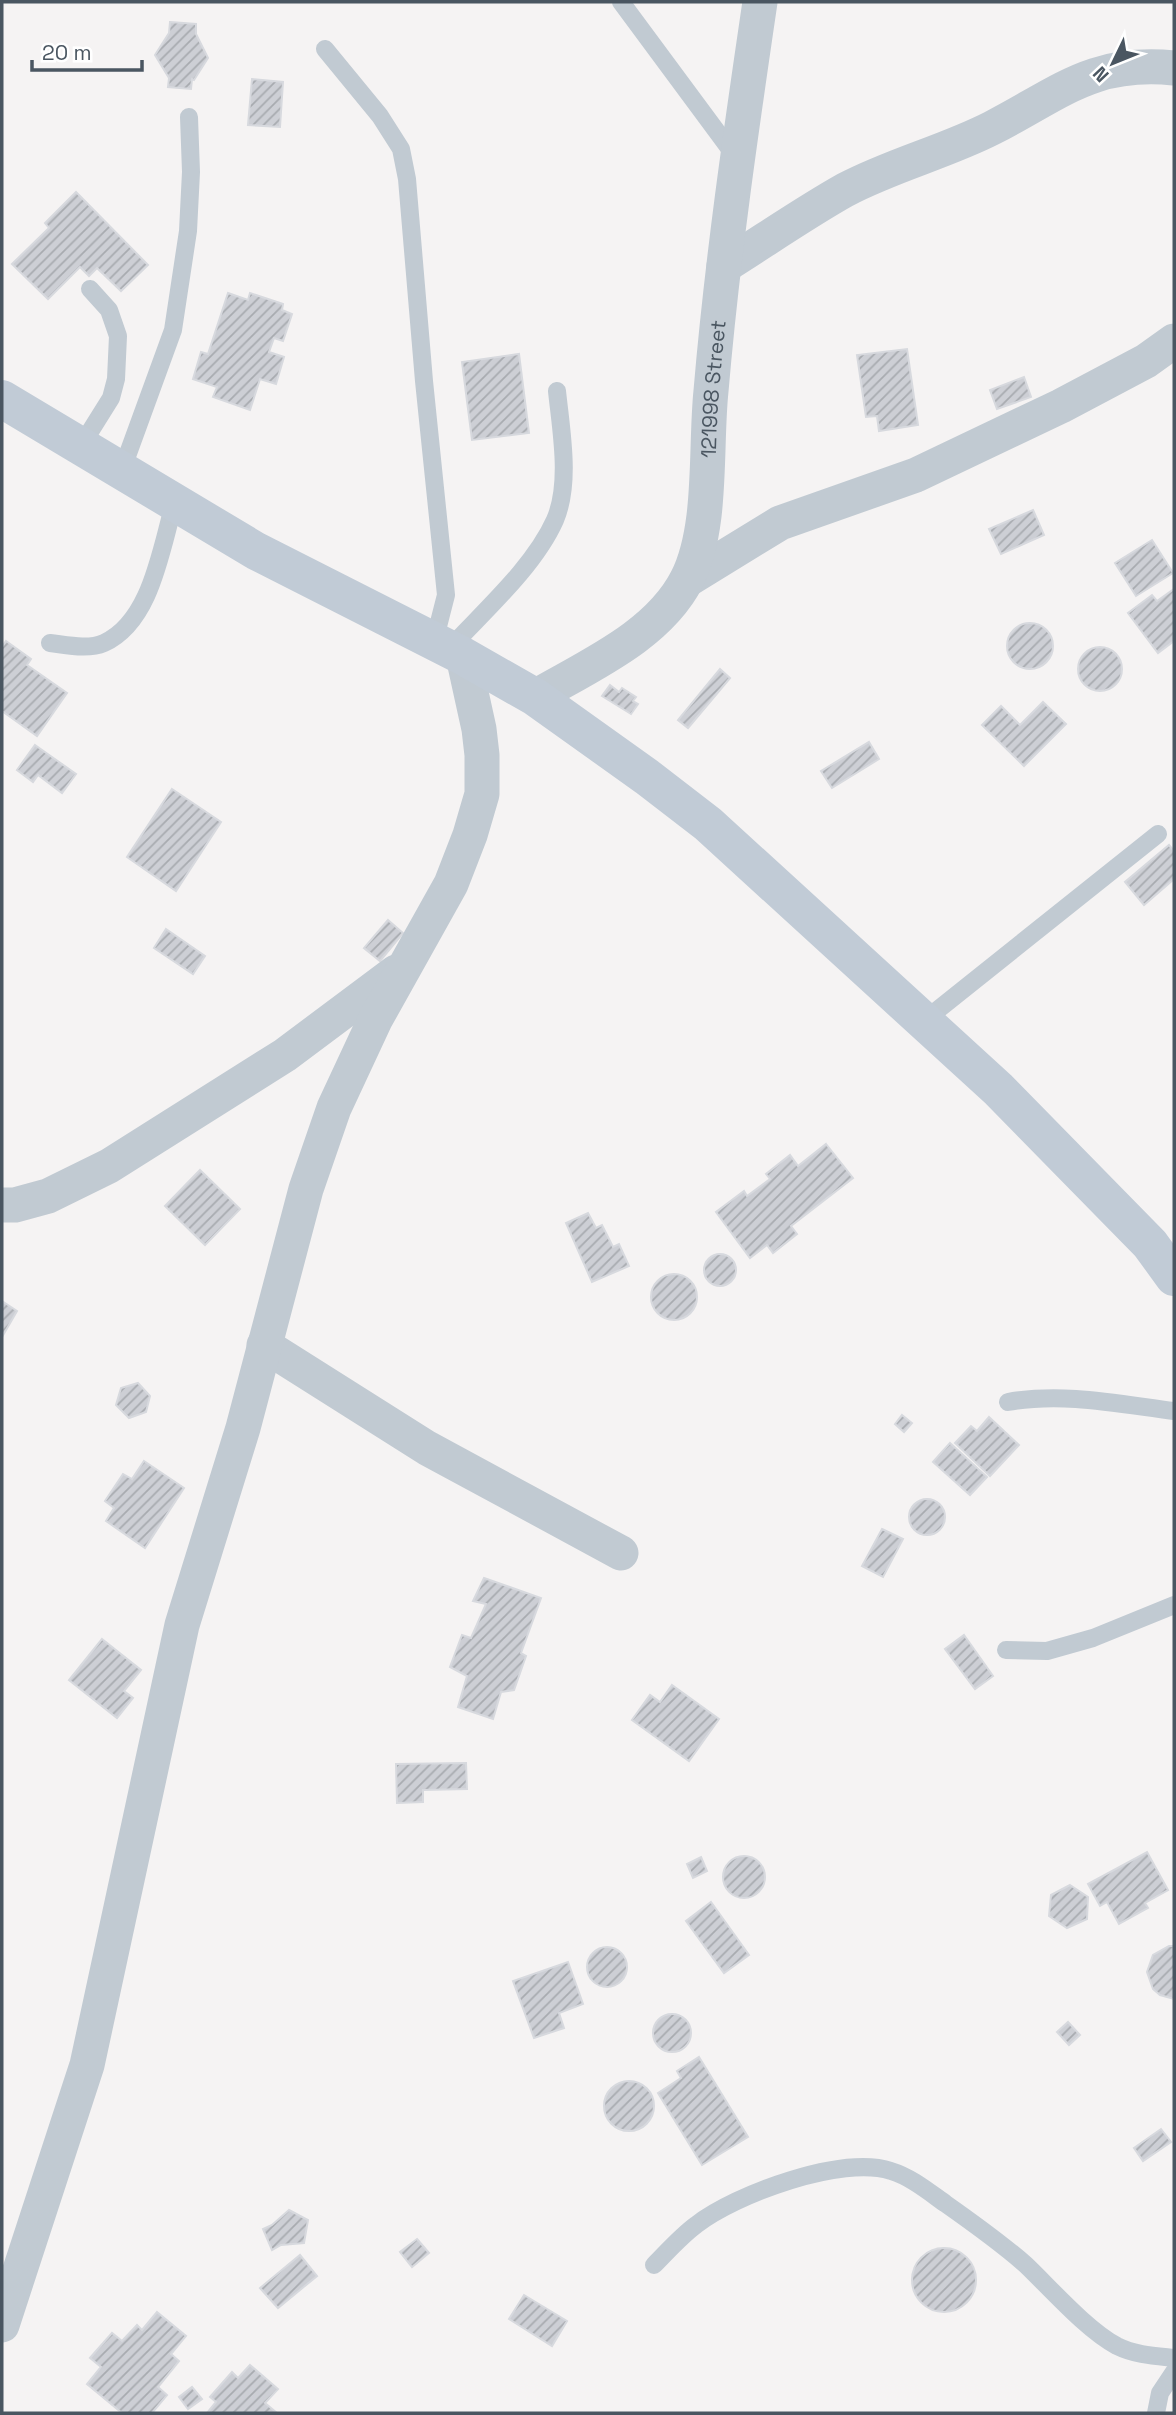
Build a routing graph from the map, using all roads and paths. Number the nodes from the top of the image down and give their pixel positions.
1 (621, 2) edge
2 (760, 2) edge
3 (778, 2) edge
4 (325, 48) dead end
5 (1174, 68) edge
6 (750, 74) junction
7 (189, 117) dead end
8 (738, 160) junction
9 (724, 266) junction
10 (90, 289) dead end
11 (1174, 341) edge
12 (557, 391) dead end
13 (2, 399) edge
14 (80, 446) junction
15 (122, 470) junction
16 (175, 501) junction
17 (687, 580) junction
18 (50, 643) dead end
19 (449, 649) junction
20 (535, 697) junction
21 (1158, 834) dead end
22 (404, 966) junction
23 (925, 1020) junction
24 (2, 1205) edge
25 (1174, 1278) edge
26 (264, 1345) junction
27 (1008, 1402) dead end
28 (1174, 1411) edge
29 (621, 1553) dead end
30 (1174, 1605) edge
31 (1006, 1650) dead end
32 (14, 2259) edge
33 (654, 2265) dead end
34 (2, 2325) edge
35 (1174, 2358) edge
36 (1174, 2372) edge
37 (1156, 2413) edge

1 - 8 lane
2 - 6 street, 121998 Street
3 - 6 street
4 - 19 lane
5 - 9 street
6 - 8 street, 121998 Street
7 - 15 lane
8 - 9 street, 121998 Street
9 - 17 street, 121998 Street
10 - 14 lane
11 - 17 street
12 - 19 lane
13 - 14 street
14 - 15 street
15 - 16 street
16 - 18 lane
16 - 19 street
17 - 20 street, 121998 Street
19 - 20 street
19 - 22 street
20 - 23 street
21 - 23 lane
22 - 24 street
22 - 26 street
23 - 25 street
26 - 29 street
26 - 32 street
27 - 28 lane
30 - 31 lane
32 - 34 street
33 - 35 lane
36 - 37 lane

